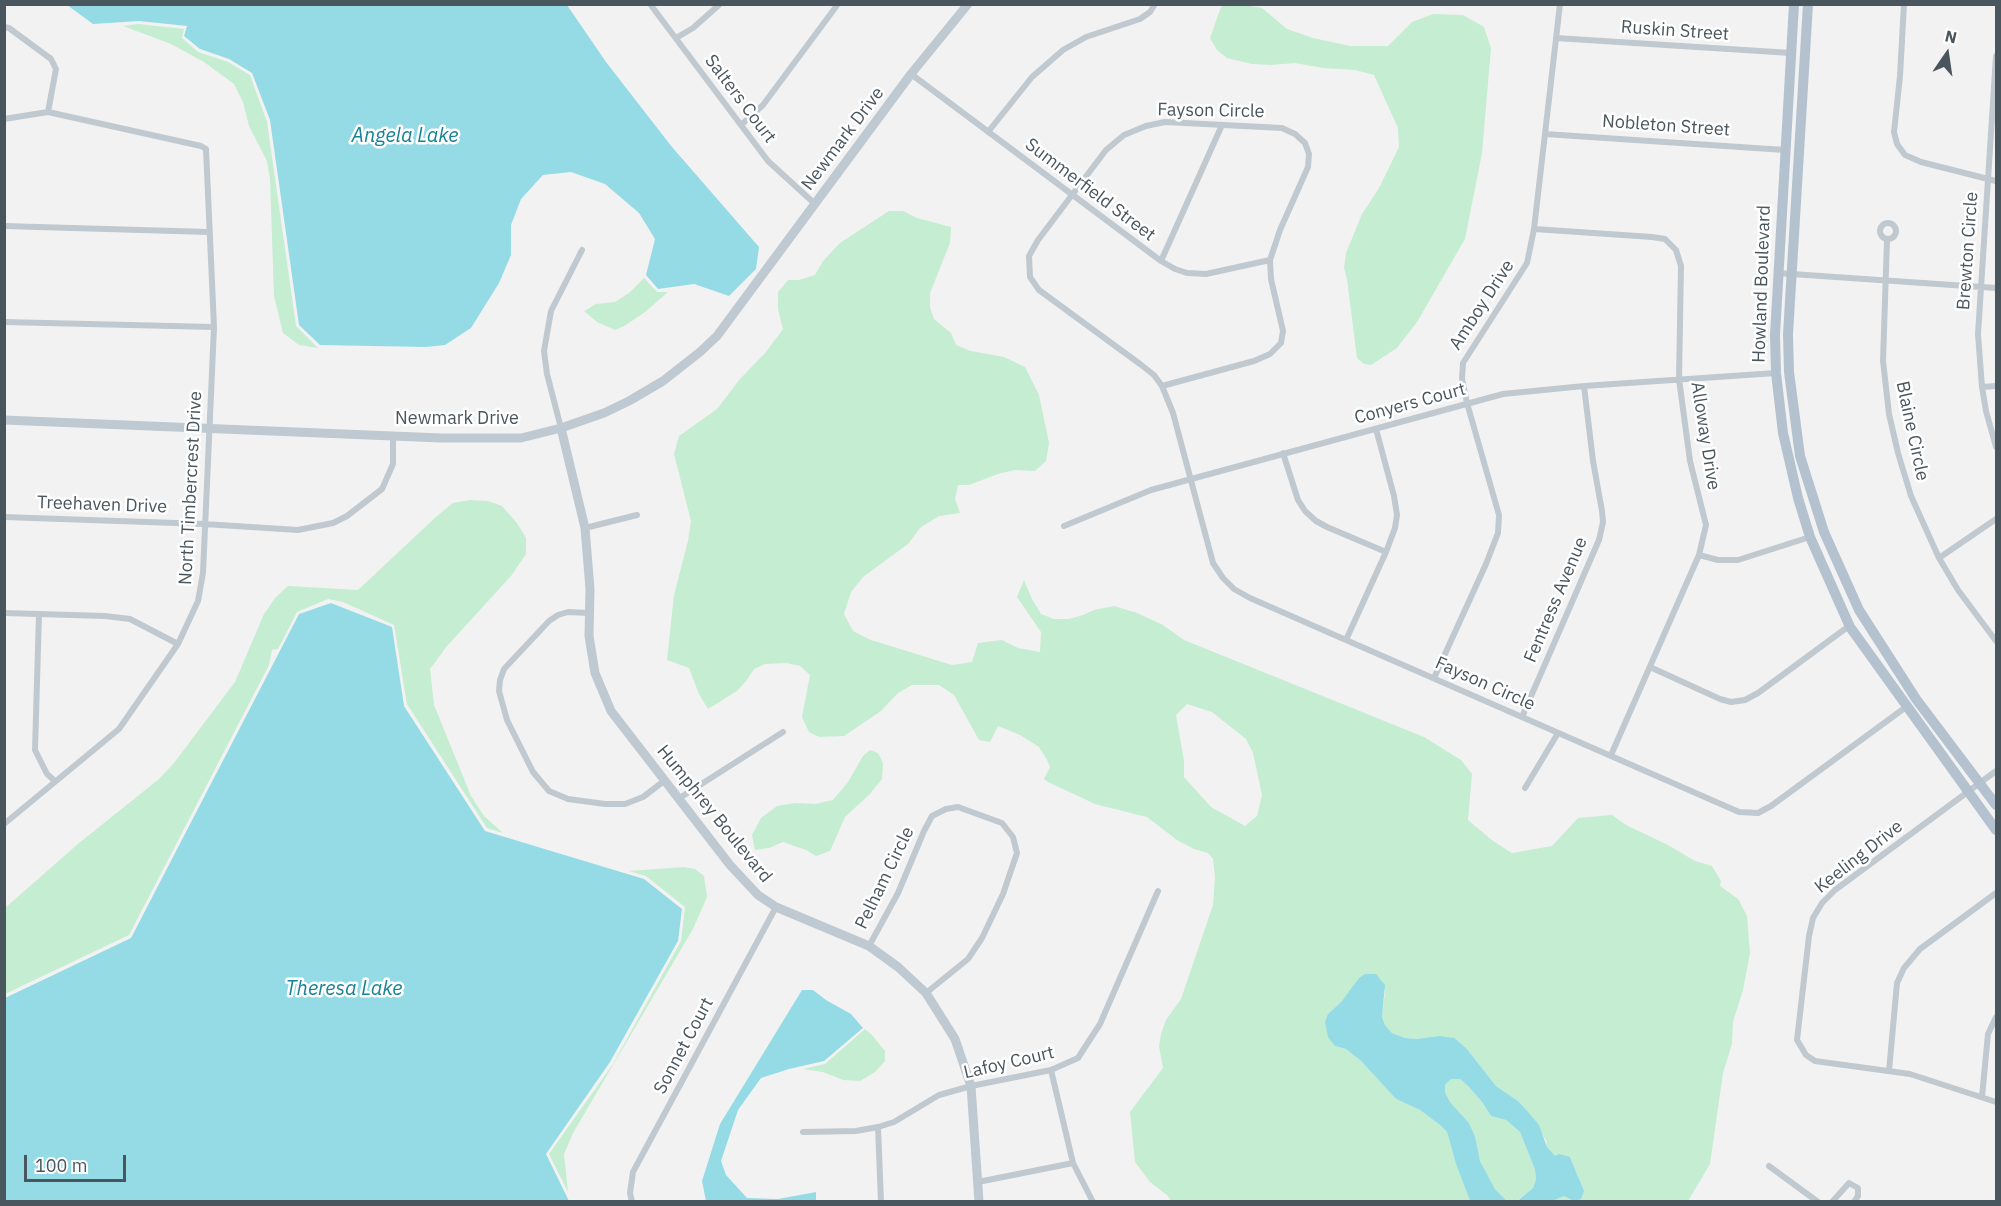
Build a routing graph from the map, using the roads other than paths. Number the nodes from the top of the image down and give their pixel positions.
1 (650, 4) edge
2 (720, 4) edge
3 (838, 4) edge
4 (968, 4) edge
5 (1155, 4) edge
6 (1560, 4) edge
7 (1794, 4) edge
8 (1808, 4) edge
9 (1904, 4) edge
10 (4, 27) edge
11 (676, 38) junction
12 (1556, 38) junction
13 (1791, 54) junction
14 (1996, 56) edge
15 (911, 74) junction
16 (1996, 82) edge
17 (48, 112) junction
18 (4, 119) edge
19 (741, 125) junction
20 (1222, 125) junction
21 (988, 132) junction
22 (1545, 134) junction
23 (1785, 150) junction
24 (1988, 178) junction
25 (1996, 180) edge
26 (1072, 195) junction
27 (815, 204) junction
28 (4, 226) edge
29 (1534, 229) junction
30 (209, 232) junction
31 (1887, 240) dead end
32 (582, 250) dead end
33 (1270, 260) junction
34 (1161, 261) junction
35 (1777, 273) junction
36 (1790, 274) junction
37 (1886, 280) junction
38 (1980, 287) junction
39 (1996, 288) edge
40 (4, 322) edge
41 (214, 327) junction
42 (1776, 373) junction
43 (1679, 379) junction
44 (1162, 386) junction
45 (1584, 386) junction
46 (1996, 386) edge
47 (1982, 387) junction
48 (1467, 403) junction
49 (4, 420) edge
50 (211, 428) junction
51 (561, 428) junction
52 (1376, 429) junction
53 (393, 435) junction
54 (1996, 447) edge
55 (1283, 453) junction
56 (1190, 478) junction
57 (637, 514) dead end
58 (4, 517) edge
59 (1996, 519) edge
60 (204, 524) junction
61 (1064, 526) dead end
62 (585, 528) junction
63 (1810, 537) junction
64 (1386, 552) junction
65 (1699, 555) junction
66 (1939, 558) junction
67 (1840, 605) junction
68 (1858, 610) junction
69 (4, 613) edge
70 (589, 613) junction
71 (39, 614) junction
72 (1850, 626) junction
73 (1874, 635) junction
74 (1346, 640) junction
75 (1996, 641) edge
76 (178, 644) junction
77 (1650, 667) junction
78 (1434, 678) junction
79 (1906, 707) junction
80 (1522, 717) junction
81 (783, 732) dead end
82 (1558, 733) junction
83 (1611, 755) junction
84 (1996, 771) edge
85 (55, 781) junction
86 (664, 781) junction
87 (1980, 783) junction
88 (1525, 788) dead end
89 (1969, 792) junction
90 (678, 799) junction
91 (1996, 805) edge
92 (4, 824) edge
93 (1996, 830) edge
94 (1158, 891) dead end
95 (1996, 893) edge
96 (776, 907) junction
97 (869, 946) junction
98 (926, 993) junction
99 (1996, 1017) edge
100 (1051, 1070) junction
101 (1889, 1071) junction
102 (971, 1086) junction
103 (1982, 1097) junction
104 (1996, 1102) edge
105 (878, 1127) junction
106 (803, 1132) dead end
107 (1073, 1163) junction
108 (1769, 1167) dead end
109 (978, 1182) junction
110 (632, 1202) edge
111 (880, 1202) edge
112 (978, 1202) edge
113 (1093, 1202) edge
114 (1818, 1202) edge
115 (1832, 1202) edge
116 (1854, 1202) edge

1 - 11 street, Salters Court
2 - 11 street
3 - 19 street
4 - 15 street, Newmark Drive
5 - 21 street
6 - 12 street, Amboy Drive
7 - 13 main road, Howland Boulevard
8 - 36 main road, Howland Boulevard
9 - 24 street
10 - 17 street
11 - 19 street, Salters Court
12 - 13 street, Ruskin Street
12 - 22 street, Amboy Drive
13 - 23 main road, Howland Boulevard
14 - 16 street, Brewton Circle
15 - 21 street, Summerfield Street
15 - 27 street, Newmark Drive
16 - 24 street, Brewton Circle
17 - 18 street
17 - 30 street, North Timbercrest Drive
19 - 27 street, Salters Court
20 - 26 street, Fayson Circle
20 - 33 street, Fayson Circle
20 - 34 street
21 - 26 street, Summerfield Street
22 - 23 street, Nobleton Street
22 - 29 street, Amboy Drive
23 - 35 main road, Howland Boulevard
24 - 25 street
24 - 38 street, Brewton Circle
26 - 34 street, Summerfield Street
26 - 44 street, Fayson Circle
27 - 51 street, Newmark Drive
28 - 30 street
29 - 43 street, Alloway Drive
29 - 48 street, Amboy Drive
30 - 41 street, North Timbercrest Drive
31 - 37 street, Blaine Circle
32 - 51 street
33 - 34 street, Summerfield Street
33 - 44 street, Fayson Circle
35 - 36 street
35 - 42 main road, Howland Boulevard
36 - 37 street
36 - 68 main road, Howland Boulevard
37 - 38 street
37 - 66 street, Blaine Circle
38 - 39 street
38 - 47 street, Brewton Circle
40 - 41 street
41 - 50 street, North Timbercrest Drive
42 - 43 street, Conyers Court
42 - 63 main road, Howland Boulevard
43 - 45 street, Conyers Court
43 - 65 street, Alloway Drive
44 - 56 street, Fayson Circle
45 - 48 street, Conyers Court
45 - 80 street, Fentress Avenue
46 - 47 street
47 - 54 street, Brewton Circle
48 - 52 street, Conyers Court
48 - 78 street, Amboy Drive
49 - 50 street, Newmark Drive
50 - 53 street, Newmark Drive
50 - 60 street, North Timbercrest Drive
51 - 53 street, Newmark Drive
51 - 62 street, Humphrey Boulevard
52 - 55 street, Conyers Court
52 - 64 street
53 - 60 street, Treehaven Drive
55 - 56 street, Conyers Court
55 - 64 street
56 - 61 street, Conyers Court
56 - 74 street, Fayson Circle
57 - 62 street
58 - 60 street, Treehaven Drive
59 - 66 street
60 - 76 street, North Timbercrest Drive
62 - 70 street, Humphrey Boulevard
63 - 65 street
63 - 67 main road, Howland Boulevard
64 - 74 street
65 - 77 street, Alloway Drive
66 - 75 street, Blaine Circle
67 - 68 main road
67 - 72 main road, Howland Boulevard
68 - 73 main road, Howland Boulevard
69 - 71 street
70 - 86 street, Humphrey Boulevard
70 - 86 street
71 - 76 street
71 - 85 street
72 - 73 main road
72 - 77 street
72 - 79 main road, Howland Boulevard
73 - 87 main road, Howland Boulevard
74 - 78 street, Fayson Circle
76 - 85 street, North Timbercrest Drive
77 - 83 street, Alloway Drive
78 - 80 street, Fayson Circle
79 - 83 street, Fayson Circle
79 - 89 main road, Howland Boulevard
80 - 82 street, Fayson Circle
81 - 90 street
82 - 83 street, Fayson Circle
82 - 88 street
84 - 87 street, Keeling Drive
85 - 92 street, North Timbercrest Drive
86 - 90 street, Humphrey Boulevard
87 - 89 street, Keeling Drive
87 - 91 main road, Howland Boulevard
89 - 93 main road, Howland Boulevard
89 - 101 street, Keeling Drive
90 - 96 street, Humphrey Boulevard
94 - 100 street, Lafoy Court
95 - 101 street
96 - 97 street, Humphrey Boulevard
96 - 110 street, Sonnet Court
97 - 98 street, Humphrey Boulevard
97 - 98 street, Pelham Circle
98 - 102 street, Humphrey Boulevard
99 - 103 street
100 - 102 street, Lafoy Court
100 - 107 street
101 - 103 street, Keeling Drive
102 - 105 street, Lafoy Court
102 - 109 street, Humphrey Boulevard
103 - 104 street, Keeling Drive
105 - 106 street, Lafoy Court
105 - 111 street
107 - 109 street
107 - 113 street
108 - 114 street
109 - 112 street, Humphrey Boulevard
115 - 116 street

